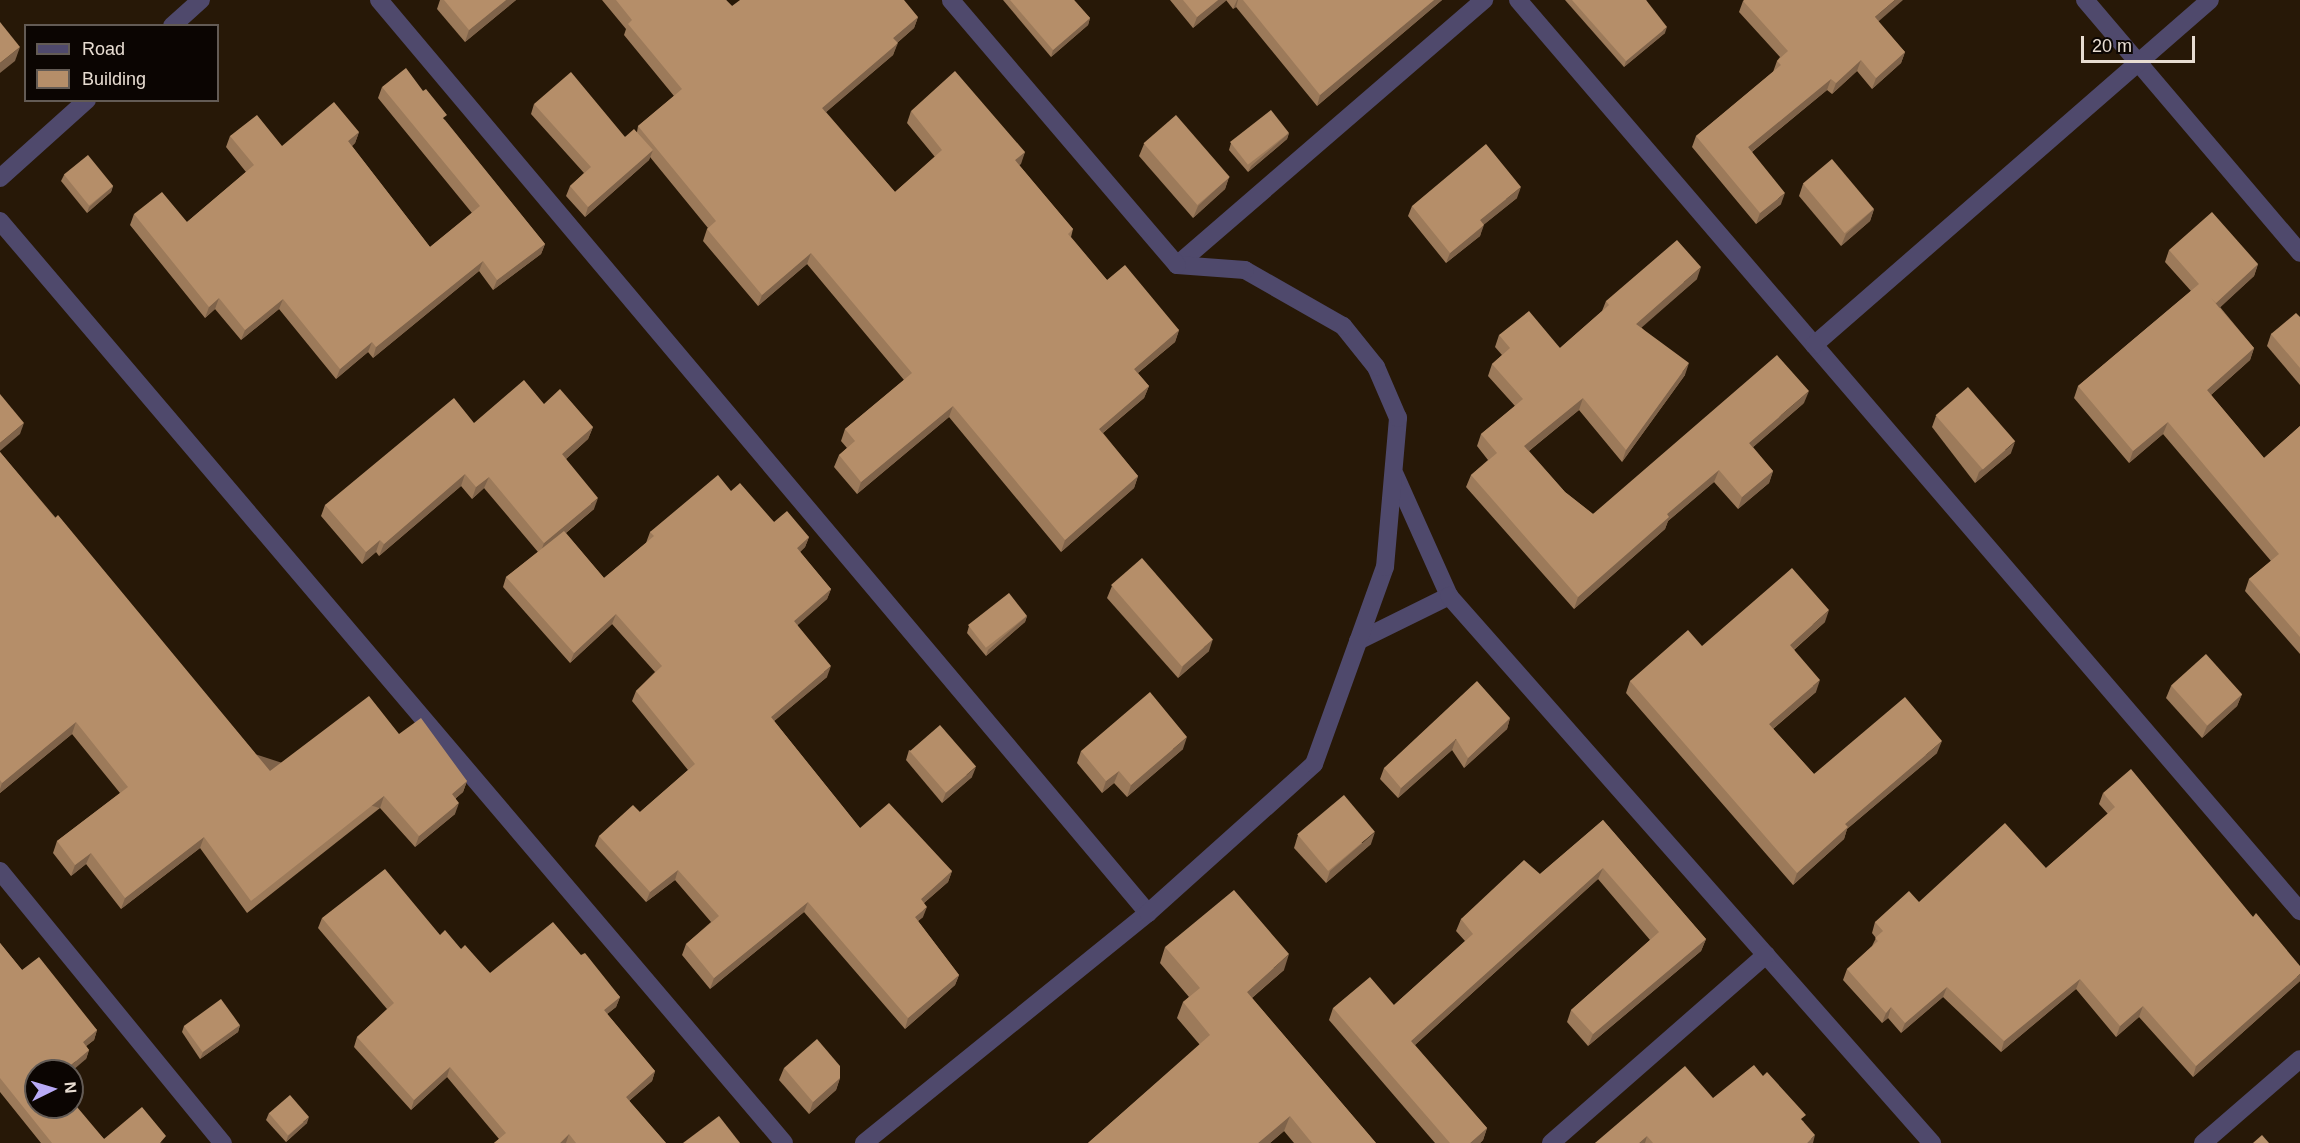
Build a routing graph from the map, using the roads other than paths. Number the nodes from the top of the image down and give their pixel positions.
1 (201, 0) edge
2 (379, 0) edge
3 (951, 0) edge
4 (1484, 0) edge
5 (1518, 0) edge
6 (2085, 0) edge
7 (2210, 0) edge
8 (174, 24) edge
9 (2137, 61) junction
10 (85, 102) edge
11 (0, 178) edge
12 (0, 221) edge
13 (2300, 253) edge
14 (1177, 265) junction
15 (1814, 345) junction
16 (1394, 472) junction
17 (1449, 596) junction
18 (1358, 641) junction
19 (0, 871) edge
20 (2300, 910) edge
21 (1148, 913) junction
22 (1766, 955) junction
23 (2300, 1059) edge
24 (223, 1143) edge
25 (784, 1143) edge
26 (864, 1143) edge
27 (1551, 1143) edge
28 (1932, 1143) edge
29 (2202, 1143) edge

1 - 8 street
2 - 21 street
3 - 14 street
4 - 14 street
5 - 15 street
6 - 9 street
7 - 9 street
9 - 13 street
9 - 15 street
10 - 11 street
12 - 25 street
14 - 16 street
15 - 20 street
16 - 17 street
16 - 18 street
17 - 18 street
17 - 22 street
18 - 21 street
19 - 24 street
21 - 26 street
22 - 27 street
22 - 28 street
23 - 29 street

